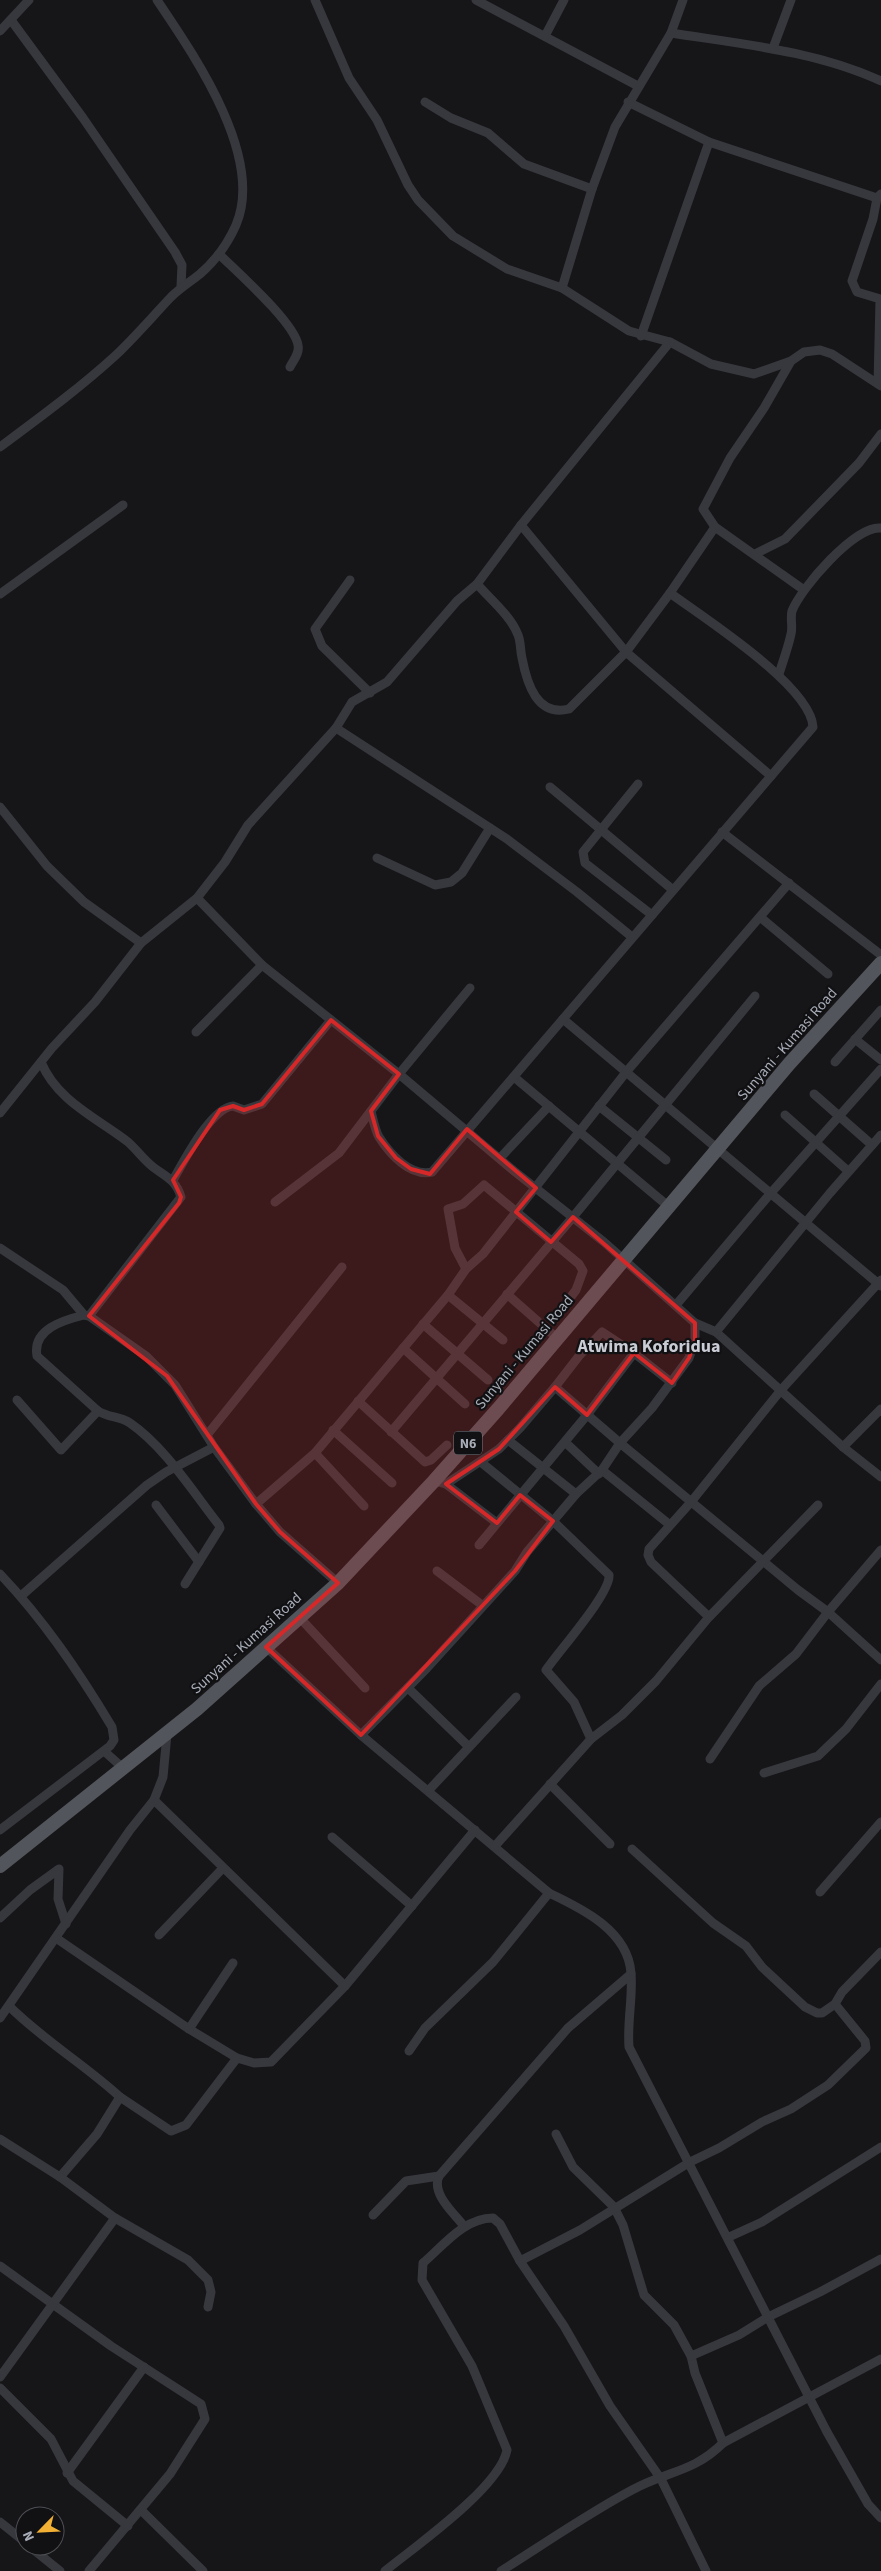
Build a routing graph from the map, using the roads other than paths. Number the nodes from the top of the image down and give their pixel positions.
1 (29, 0) edge
2 (157, 0) edge
3 (314, 0) edge
4 (476, 0) edge
5 (564, 0) edge
6 (683, 0) edge
7 (791, 0) edge
8 (11, 20) junction
9 (0, 31) edge
10 (671, 33) junction
11 (545, 36) junction
12 (773, 48) junction
13 (881, 81) edge
14 (638, 86) junction
15 (425, 102) dead end
16 (628, 102) junction
17 (709, 142) junction
18 (592, 189) junction
19 (879, 196) edge
20 (219, 254) junction
21 (181, 286) junction
22 (562, 288) junction
23 (642, 336) junction
24 (670, 342) junction
25 (791, 360) junction
26 (290, 367) dead end
27 (880, 385) edge
28 (881, 434) edge
29 (0, 447) edge
30 (123, 505) dead end
31 (521, 525) junction
32 (715, 527) junction
33 (881, 528) edge
34 (755, 554) junction
35 (350, 580) dead end
36 (477, 584) junction
37 (804, 590) junction
38 (670, 593) junction
39 (0, 594) edge
40 (626, 652) junction
41 (779, 674) junction
42 (370, 693) junction
43 (336, 728) junction
44 (771, 776) junction
45 (638, 784) dead end
46 (550, 787) dead end
47 (0, 807) edge
48 (490, 828) junction
49 (602, 830) junction
50 (722, 832) junction
51 (377, 858) dead end
52 (789, 884) junction
53 (674, 890) junction
54 (197, 898) junction
55 (652, 915) junction
56 (760, 917) junction
57 (632, 938) junction
58 (141, 943) junction
59 (881, 955) edge
60 (881, 963) edge
61 (262, 965) junction
62 (828, 974) dead end
63 (470, 988) dead end
64 (755, 996) dead end
65 (881, 1010) edge
66 (563, 1019) junction
67 (331, 1020) junction
68 (196, 1032) dead end
69 (855, 1039) junction
70 (881, 1060) edge
71 (41, 1062) junction
72 (835, 1062) dead end
73 (881, 1069) edge
74 (627, 1071) junction
75 (400, 1074) junction
76 (514, 1077) junction
77 (814, 1094) dead end
78 (665, 1104) junction
79 (549, 1106) junction
80 (599, 1106) junction
81 (371, 1111) junction
82 (0, 1114) edge
83 (785, 1115) dead end
84 (838, 1117) junction
85 (467, 1130) junction
86 (579, 1131) junction
87 (881, 1135) edge
88 (638, 1137) junction
89 (816, 1142) junction
90 (872, 1145) junction
91 (717, 1149) junction
92 (500, 1158) junction
93 (666, 1160) dead end
94 (616, 1162) junction
95 (848, 1171) junction
96 (173, 1180) junction
97 (536, 1188) junction
98 (770, 1194) junction
99 (275, 1202) dead end
100 (668, 1206) junction
101 (516, 1212) junction
102 (573, 1217) junction
103 (805, 1223) junction
104 (552, 1242) junction
105 (0, 1248) edge
106 (624, 1258) junction
107 (342, 1267) dead end
108 (466, 1270) junction
109 (880, 1283) edge
110 (507, 1294) junction
111 (448, 1295) junction
112 (567, 1302) dead end
113 (676, 1305) junction
114 (86, 1315) junction
115 (483, 1323) junction
116 (695, 1323) junction
117 (423, 1324) junction
118 (716, 1332) junction
119 (558, 1339) junction
120 (503, 1340) dead end
121 (403, 1348) junction
122 (458, 1353) junction
123 (634, 1353) junction
124 (436, 1379) junction
125 (488, 1380) dead end
126 (672, 1383) junction
127 (555, 1387) junction
128 (781, 1390) junction
129 (17, 1400) dead end
130 (358, 1402) junction
131 (465, 1404) dead end
132 (881, 1409) edge
133 (98, 1411) junction
134 (587, 1415) junction
135 (333, 1430) junction
136 (391, 1432) junction
137 (206, 1435) junction
138 (508, 1440) junction
139 (565, 1442) junction
140 (620, 1443) junction
141 (447, 1445) dead end
142 (214, 1447) junction
143 (843, 1447) junction
144 (315, 1453) junction
145 (482, 1463) junction
146 (175, 1468) junction
147 (542, 1468) junction
148 (600, 1472) junction
149 (881, 1477) edge
150 (392, 1483) dead end
151 (440, 1483) junction
152 (576, 1494) junction
153 (520, 1496) junction
154 (691, 1502) junction
155 (256, 1504) junction
156 (156, 1505) dead end
157 (818, 1505) dead end
158 (364, 1506) dead end
159 (553, 1521) junction
160 (497, 1523) junction
161 (670, 1526) junction
162 (479, 1545) dead end
163 (881, 1550) edge
164 (763, 1559) junction
165 (199, 1562) junction
166 (436, 1571) dead end
167 (0, 1574) edge
168 (338, 1583) junction
169 (185, 1584) dead end
170 (21, 1596) junction
171 (482, 1606) junction
172 (828, 1612) junction
173 (708, 1616) junction
174 (300, 1618) junction
175 (266, 1647) junction
176 (881, 1660) edge
177 (881, 1684) edge
178 (365, 1688) dead end
179 (408, 1688) junction
180 (516, 1697) dead end
181 (167, 1734) junction
182 (361, 1735) junction
183 (592, 1739) junction
184 (468, 1746) junction
185 (104, 1751) junction
186 (710, 1759) dead end
187 (122, 1768) junction
188 (764, 1773) dead end
189 (550, 1784) junction
190 (429, 1790) junction
191 (154, 1800) junction
192 (881, 1822) edge
193 (0, 1830) edge
194 (474, 1830) junction
195 (332, 1837) dead end
196 (610, 1844) dead end
197 (496, 1846) junction
198 (632, 1849) dead end
199 (0, 1866) edge
200 (223, 1868) junction
201 (820, 1892) dead end
202 (549, 1893) junction
203 (412, 1906) junction
204 (0, 1918) edge
205 (66, 1924) junction
206 (159, 1935) dead end
207 (56, 1938) junction
208 (881, 1952) edge
209 (233, 1963) dead end
210 (631, 1974) junction
211 (345, 1986) junction
212 (835, 2004) junction
213 (9, 2006) junction
214 (0, 2018) edge
215 (189, 2029) junction
216 (409, 2051) dead end
217 (237, 2058) junction
218 (120, 2097) junction
219 (556, 2134) dead end
220 (0, 2139) edge
221 (881, 2147) edge
222 (690, 2162) junction
223 (439, 2176) junction
224 (60, 2177) junction
225 (614, 2207) junction
226 (374, 2215) dead end
227 (115, 2218) junction
228 (464, 2226) junction
229 (729, 2237) junction
230 (881, 2259) edge
231 (520, 2261) junction
232 (0, 2266) edge
233 (52, 2302) junction
234 (208, 2307) dead end
235 (768, 2317) junction
236 (691, 2356) junction
237 (881, 2359) edge
238 (144, 2367) junction
239 (0, 2377) edge
240 (0, 2388) edge
241 (811, 2396) junction
242 (723, 2443) junction
243 (67, 2473) junction
244 (661, 2479) junction
245 (141, 2510) junction
246 (881, 2518) edge
247 (0, 2522) edge
248 (128, 2526) junction
249 (15, 2534) edge
250 (42, 2556) edge
251 (704, 2570) edge
252 (60, 2571) edge
253 (89, 2571) edge
254 (203, 2571) edge
255 (385, 2571) edge
256 (501, 2571) edge

1 - 8 street
2 - 20 street
3 - 22 street
4 - 11 street
5 - 11 street
6 - 10 street
7 - 12 street
8 - 9 street
8 - 21 street
10 - 12 street
10 - 14 street
11 - 14 street
12 - 13 street
14 - 16 street
15 - 18 street
16 - 17 street
16 - 18 street
17 - 19 street
17 - 23 street
18 - 22 street
19 - 27 street
20 - 21 street
20 - 26 street
21 - 29 street
22 - 23 street
23 - 24 street
24 - 25 street
24 - 31 street
25 - 27 street
25 - 32 street
28 - 34 street
30 - 39 street
31 - 36 street
31 - 40 street
32 - 34 street
32 - 38 street
33 - 37 street
34 - 37 street
35 - 42 street
36 - 40 street
36 - 42 street
37 - 41 street
38 - 40 street
38 - 41 street
40 - 44 street
41 - 44 street
42 - 43 street
43 - 48 street
43 - 54 street
44 - 50 street
45 - 49 street
46 - 49 street
47 - 58 street
48 - 51 street
48 - 57 street
49 - 53 street
49 - 55 street
50 - 52 street
50 - 53 street
52 - 56 street
52 - 59 street
53 - 55 street
54 - 58 street
54 - 61 street
55 - 57 street
56 - 62 street
56 - 74 street
57 - 66 street
58 - 71 street
60 - 91 main road, Sunyani - Kumasi Road / N6
61 - 67 street
61 - 68 street
63 - 75 street
64 - 78 street
65 - 69 street
66 - 74 street
66 - 76 street
67 - 75 street
67 - 96 street
69 - 70 street
69 - 72 street
71 - 82 street
71 - 96 street
73 - 84 street
74 - 78 street
74 - 80 street
75 - 81 street
75 - 85 street
76 - 79 street
76 - 85 street
77 - 84 street
78 - 88 street
78 - 91 street
79 - 86 street
79 - 92 street
80 - 86 street
80 - 88 street
81 - 85 street
81 - 99 street
83 - 89 street
84 - 89 street
84 - 90 street
85 - 92 street
86 - 94 street
86 - 97 street
87 - 90 street
88 - 93 street
88 - 94 street
89 - 95 street
89 - 98 street
90 - 95 street
91 - 98 street
91 - 100 main road, Sunyani - Kumasi Road / N6
92 - 97 street
94 - 100 street
94 - 102 street
95 - 103 street
96 - 114 street
97 - 101 street
97 - 102 street
98 - 103 street
98 - 113 street
100 - 106 main road, Sunyani - Kumasi Road / N6
101 - 104 street
101 - 108 street
101 - 108 street
102 - 104 street
102 - 106 street
103 - 109 street
103 - 118 street
104 - 110 street
104 - 112 street
105 - 114 street
106 - 113 street
106 - 119 main road, Sunyani - Kumasi Road / N6
107 - 137 street
108 - 111 street
109 - 128 street
110 - 115 street
110 - 119 street
111 - 115 street
111 - 117 street
113 - 116 street
114 - 133 street
114 - 137 street
115 - 120 street
115 - 122 street
116 - 118 street
116 - 126 street
117 - 121 street
117 - 122 street
118 - 128 street
119 - 151 main road, Sunyani - Kumasi Road / N6
121 - 124 street
121 - 130 street
122 - 124 street
122 - 125 street
123 - 126 street
123 - 127 street
123 - 134 street
124 - 131 street
124 - 136 street
126 - 140 street
127 - 134 street
127 - 138 street
128 - 143 street
128 - 154 street
129 - 133 street
130 - 135 street
130 - 136 street
132 - 143 street
133 - 146 street
134 - 139 street
134 - 140 street
135 - 144 street
135 - 150 street
136 - 141 street
137 - 142 street
138 - 145 street
138 - 147 street
139 - 147 street
139 - 148 street
140 - 148 street
140 - 154 street
142 - 146 street
142 - 155 street
143 - 149 street
144 - 155 street
144 - 158 street
145 - 151 street
145 - 153 street
146 - 165 street
146 - 170 street
147 - 152 street
147 - 153 street
148 - 152 street
148 - 161 street
151 - 160 street
151 - 168 main road, Sunyani - Kumasi Road / N6
152 - 159 street
153 - 159 street
153 - 160 street
154 - 161 street
154 - 164 street
155 - 168 street
156 - 165 street
157 - 164 street
159 - 171 street
159 - 183 street
160 - 162 street
161 - 173 street
163 - 172 street
164 - 172 street
164 - 173 street
165 - 169 street
166 - 171 street
167 - 170 street
168 - 174 main road, Sunyani - Kumasi Road / N6
170 - 185 street
171 - 179 street
172 - 176 street
172 - 186 street
173 - 183 street
174 - 175 main road, Sunyani - Kumasi Road / N6
174 - 178 street
175 - 181 main road, Sunyani - Kumasi Road / N6
175 - 182 street
177 - 188 street
179 - 182 street
179 - 184 street
180 - 184 street
181 - 187 main road, Sunyani - Kumasi Road / N6
181 - 191 street
182 - 190 street
183 - 189 street
184 - 190 street
185 - 187 street
185 - 193 street
187 - 199 main road, Sunyani - Kumasi Road / N6
189 - 196 street
189 - 197 street
190 - 194 street
191 - 200 street
191 - 205 street
192 - 201 street
194 - 197 street
194 - 203 street
195 - 203 street
197 - 202 street
198 - 212 street
200 - 206 street
200 - 211 street
202 - 210 street
202 - 216 street
203 - 211 street
204 - 205 street
205 - 207 street
207 - 213 street
207 - 215 street
208 - 212 street
209 - 215 street
210 - 222 street
210 - 223 street
211 - 217 street
212 - 222 street
213 - 214 street
213 - 218 street
215 - 217 street
217 - 218 street
218 - 224 street
219 - 225 street
220 - 224 street
221 - 229 street
222 - 225 street
222 - 229 street
223 - 226 street
223 - 228 street
224 - 227 street
225 - 231 street
225 - 236 street
227 - 233 street
227 - 234 street
228 - 231 street
228 - 255 street
229 - 235 street
230 - 235 street
231 - 244 street
232 - 233 street
233 - 238 street
233 - 239 street
235 - 236 street
235 - 241 street
236 - 242 street
237 - 241 street
238 - 243 street
238 - 245 street
240 - 243 street
241 - 242 street
241 - 246 street
242 - 244 street
243 - 248 street
244 - 251 street
244 - 256 street
245 - 248 street
245 - 254 street
247 - 249 street
248 - 253 street
250 - 252 street

